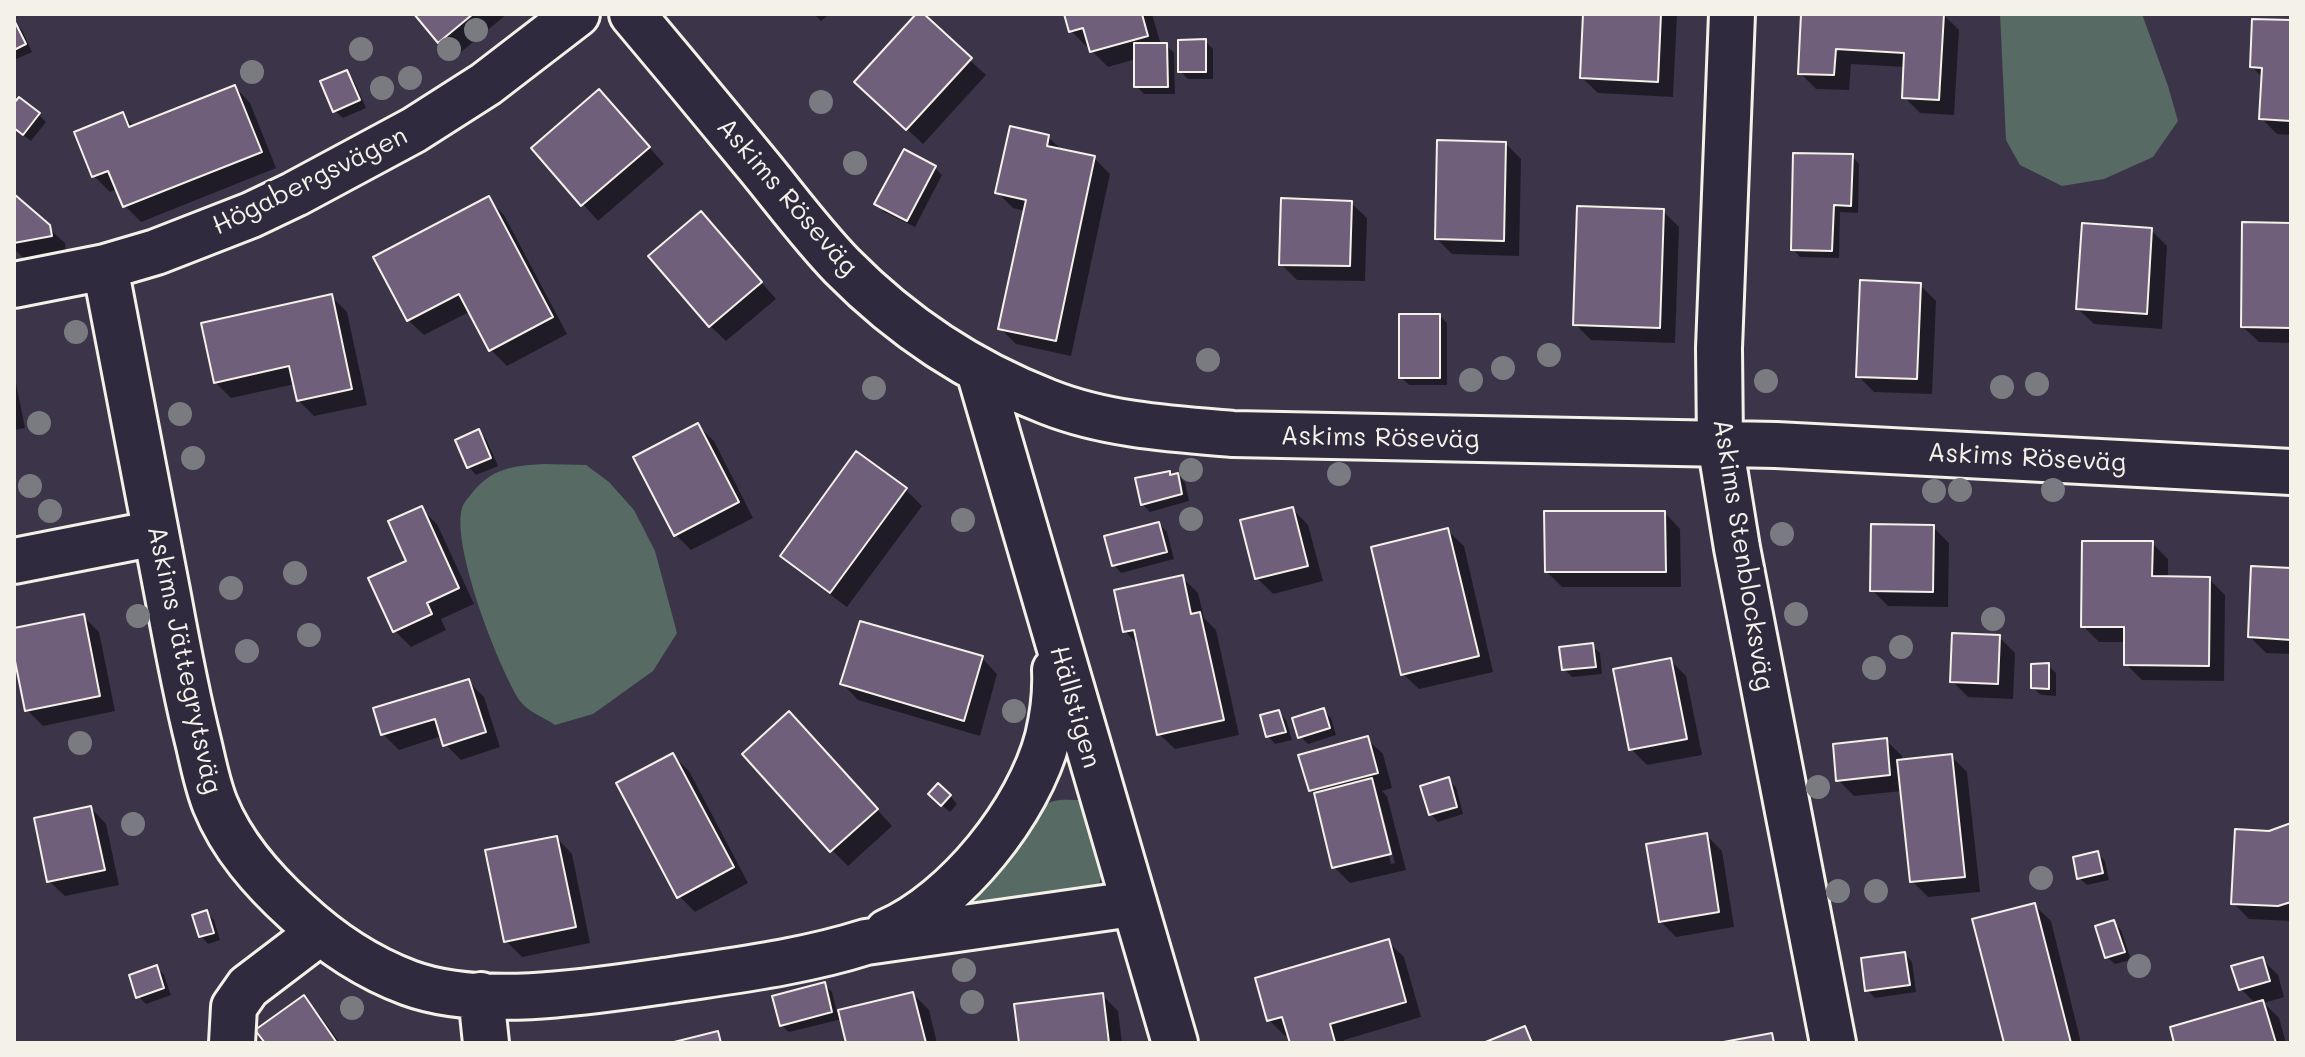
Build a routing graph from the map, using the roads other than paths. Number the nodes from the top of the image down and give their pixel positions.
1 (577, 14) edge
2 (632, 14) edge
3 (1732, 14) edge
4 (105, 267) junction
5 (14, 285) edge
6 (979, 371) junction
7 (1720, 443) junction
8 (2291, 472) edge
9 (156, 533) junction
10 (14, 561) edge
11 (1054, 634) junction
12 (1132, 904) junction
13 (319, 933) junction
14 (866, 942) junction
15 (481, 995) junction
16 (232, 1043) edge
17 (486, 1043) edge
18 (1175, 1043) edge
19 (1833, 1043) edge

1 - 4 street, Högabergsvägen
2 - 6 street, Askims Röseväg
3 - 7 street, Askims Stenblocksväg
4 - 5 street, Högabergsvägen
4 - 9 street, Askims Jättegrytsväg
6 - 7 street, Askims Röseväg
6 - 11 street, Hällstigen
7 - 8 street, Askims Röseväg
7 - 19 street, Askims Stenblocksväg
9 - 10 street
9 - 13 street, Askims Jättegrytsväg
11 - 12 street, Hällstigen
11 - 14 street, Askims Jättegrytsväg
12 - 14 street, Askims Jättegrytsväg
12 - 18 street, Hällstigen
13 - 15 street, Askims Jättegrytsväg
13 - 16 street
14 - 15 street, Askims Jättegrytsväg
15 - 17 street

